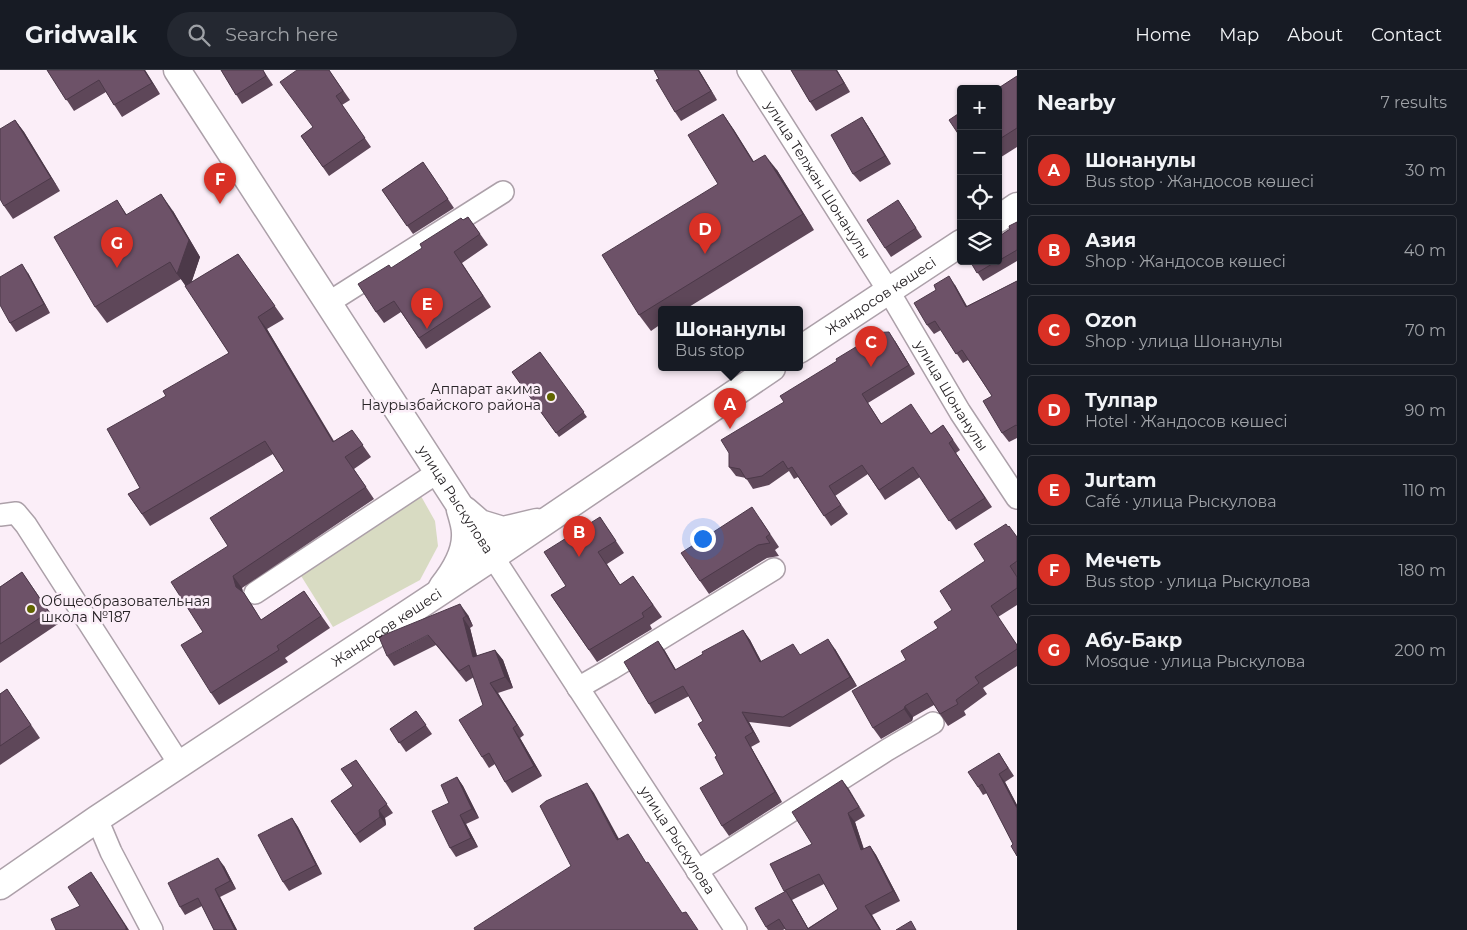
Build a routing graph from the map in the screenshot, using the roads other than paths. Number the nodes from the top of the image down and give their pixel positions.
1 (177, 70) edge
2 (748, 70) edge
3 (503, 192) dead end
4 (1017, 206) edge
5 (1002, 216) edge
6 (957, 246) edge
7 (888, 290) junction
8 (328, 303) junction
9 (803, 347) edge
10 (768, 371) edge
11 (438, 472) junction
12 (1017, 498) edge
13 (459, 504) junction
14 (0, 515) edge
15 (546, 520) junction
16 (493, 557) junction
17 (774, 569) dead end
18 (255, 593) dead end
19 (437, 594) junction
20 (578, 688) junction
21 (933, 723) dead end
22 (180, 765) junction
23 (97, 819) junction
24 (697, 871) junction
25 (0, 886) edge
26 (152, 930) edge
27 (736, 930) edge

1 - 8 main road, улица Рыскулова
2 - 7 street, улица Телжан Шонанулы
3 - 8 street
4 - 5 main road
6 - 7 main road, Жандосов көшесі
7 - 9 main road, Жандосов көшесі
7 - 12 street, улица Шонанулы
8 - 11 main road, улица Рыскулова
10 - 15 main road, Жандосов көшесі
11 - 13 main road, улица Рыскулова
11 - 18 street
13 - 15 main road
13 - 16 main road, улица Рыскулова
13 - 19 main road
14 - 22 street
15 - 16 main road, Жандосов көшесі
16 - 19 main road, Жандосов көшесі
16 - 20 street, улица Рыскулова
17 - 20 street
19 - 22 main road, Жандосов көшесі
20 - 24 street, улица Рыскулова
21 - 24 street
22 - 23 main road, Жандосов көшесі
23 - 25 main road, Жандосов көшесі
23 - 26 street
24 - 27 street, улица Рыскулова

